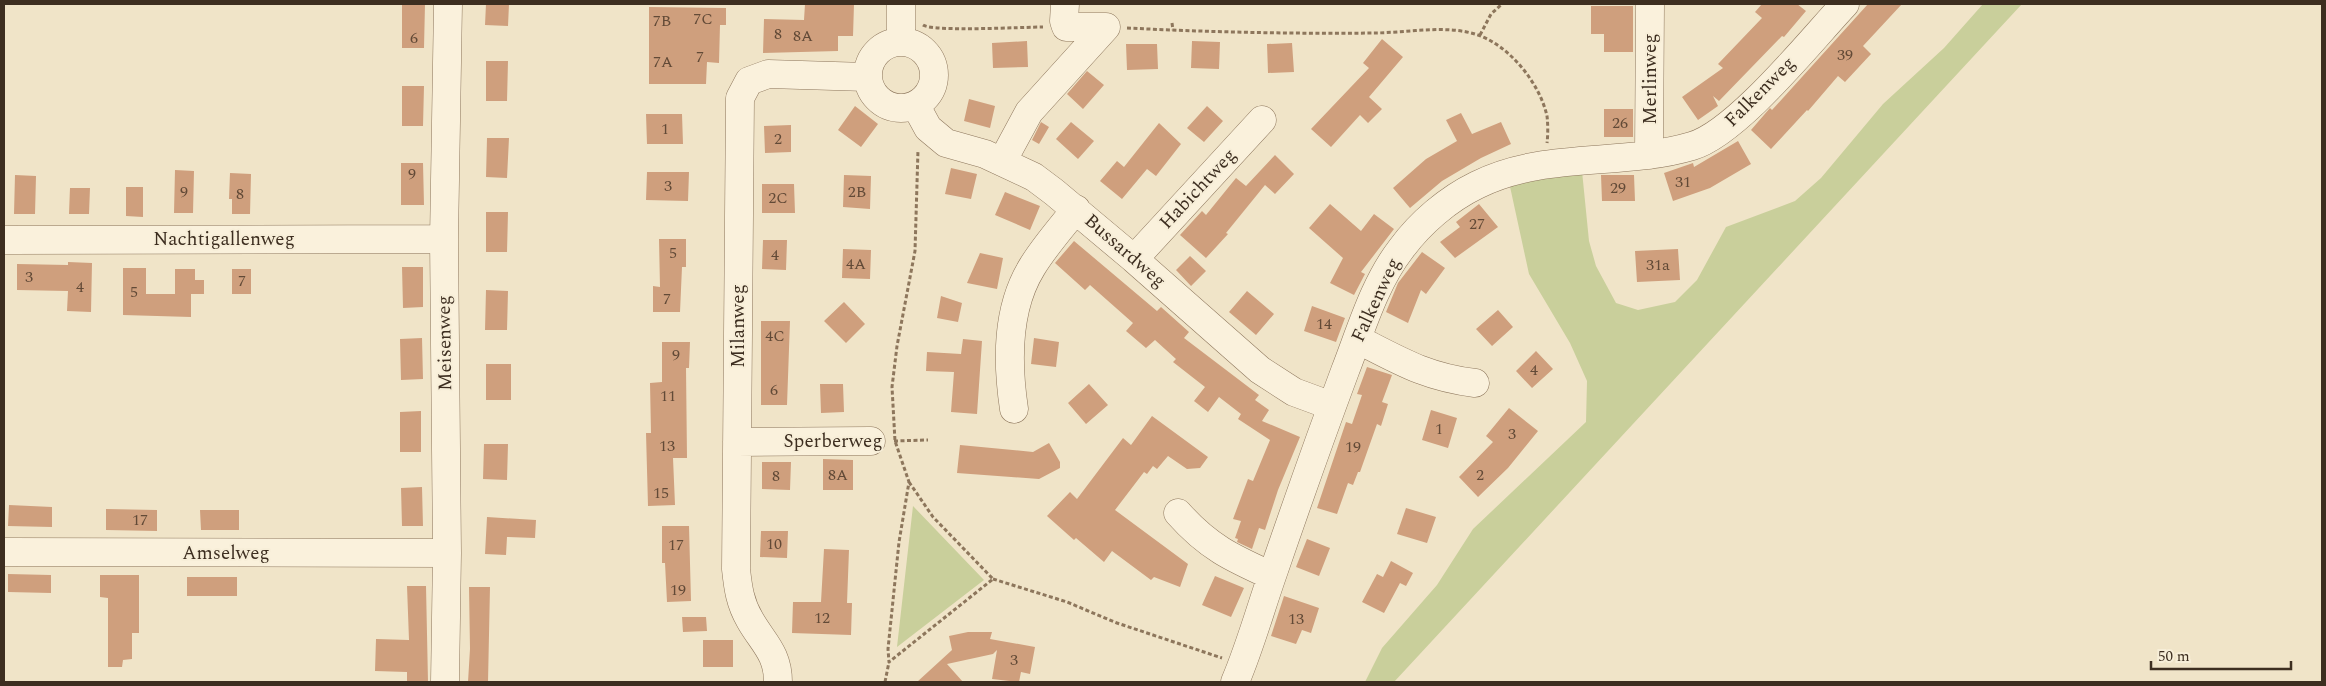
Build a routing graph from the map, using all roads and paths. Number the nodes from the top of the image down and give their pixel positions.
1 (448, 4) edge
2 (1502, 4) edge
3 (1650, 4) edge
4 (1845, 4) edge
5 (909, 12) edge
6 (1066, 15) edge
7 (1172, 22) dead end
8 (1106, 27) junction
9 (1173, 30) junction
10 (1480, 36) junction
11 (901, 42) junction
12 (867, 77) junction
13 (922, 117) junction
14 (1262, 120) dead end
15 (1649, 155) junction
16 (1002, 162) junction
17 (1545, 163) junction
18 (1076, 210) junction
19 (444, 239) junction
20 (4, 240) edge
21 (1134, 259) junction
22 (1357, 339) junction
23 (1475, 383) dead end
24 (1332, 406) junction
25 (1014, 409) dead end
26 (928, 440) dead end
27 (883, 441) junction
28 (737, 442) junction
29 (908, 482) junction
30 (1178, 513) dead end
31 (4, 552) edge
32 (447, 553) junction
33 (1272, 576) junction
34 (993, 579) junction
35 (889, 662) junction
36 (1239, 673) edge
37 (445, 682) edge
38 (778, 682) edge
39 (885, 682) edge

1 - 19 street, Meisenweg
2 - 10 path
3 - 15 street, Merlinweg
4 - 15 street, Falkenweg
5 - 6 path
5 - 11 street
6 - 8 street
7 - 9 path
8 - 9 path
8 - 16 street
9 - 10 path
10 - 17 path
11 - 12 street
11 - 13 street
12 - 13 street
12 - 28 street, Milanweg
13 - 16 street, Bussardweg
13 - 27 path
14 - 21 street, Habichtweg
15 - 17 street, Falkenweg
16 - 18 street, Bussardweg
17 - 22 street, Falkenweg
18 - 21 street, Bussardweg
18 - 25 street
19 - 20 street, Nachtigallenweg
19 - 32 street, Meisenweg
21 - 24 street, Bussardweg
22 - 23 street
22 - 24 street, Falkenweg
24 - 33 street, Falkenweg
26 - 27 path, Sperberweg
27 - 28 street, Sperberweg
27 - 29 path
28 - 38 street, Milanweg
29 - 34 path
29 - 35 path
30 - 33 street
31 - 32 street, Amselweg
32 - 37 street, Meisenweg
33 - 36 street, Falkenweg
34 - 35 path
34 - 36 path
35 - 39 path

